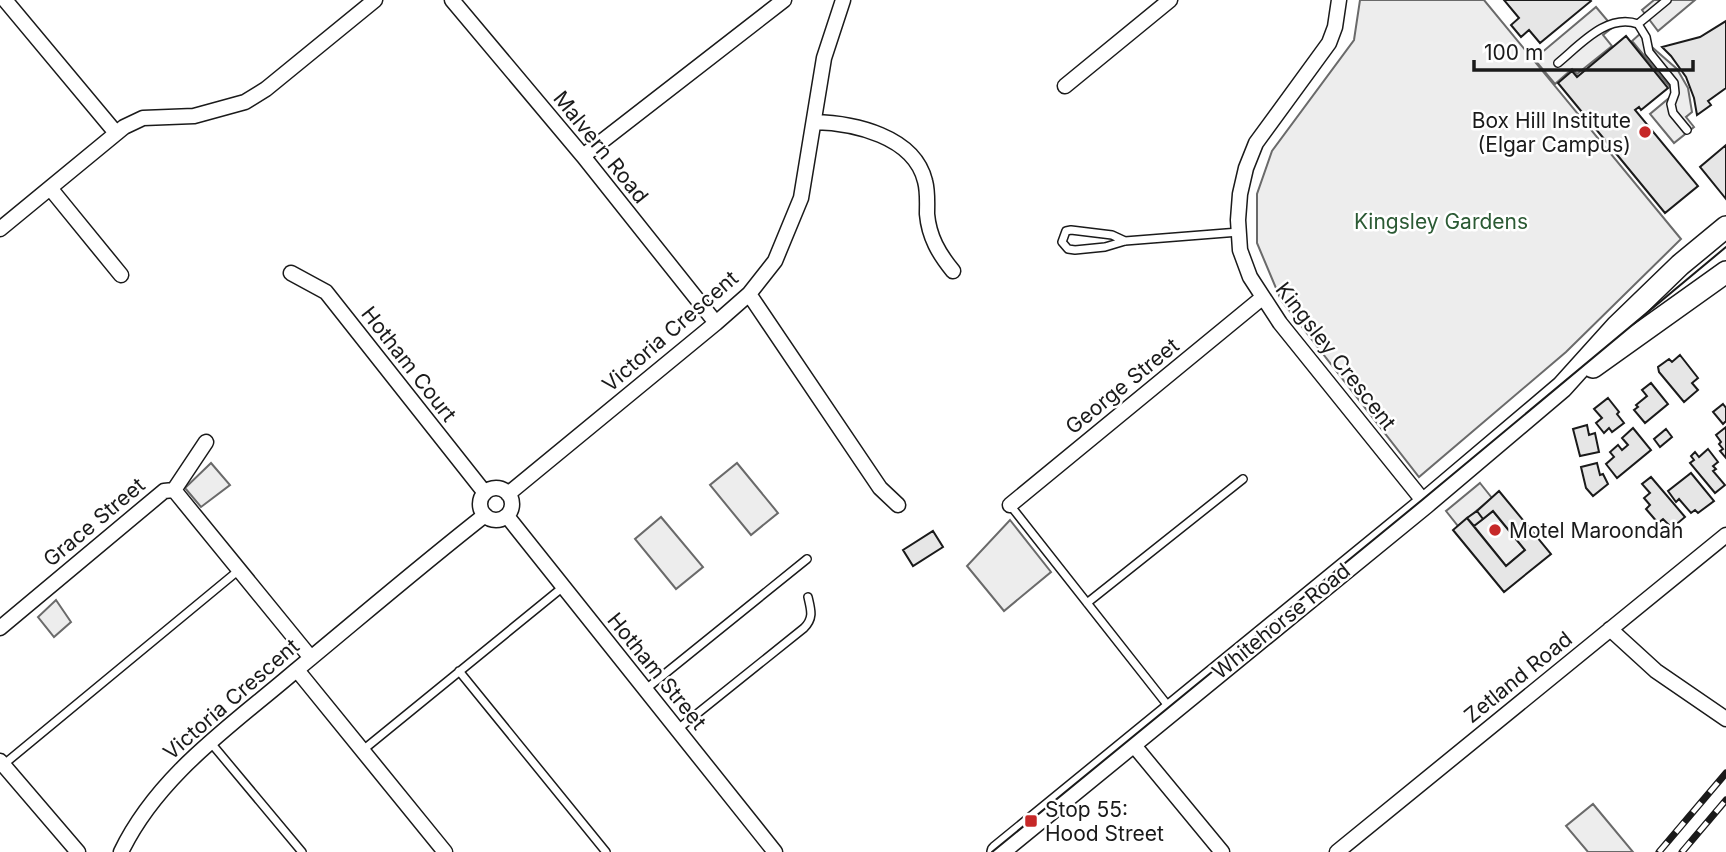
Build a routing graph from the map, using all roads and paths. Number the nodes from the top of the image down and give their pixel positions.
1 (5, 0) edge
2 (375, 0) edge
3 (452, 0) edge
4 (784, 0) edge
5 (843, 0) edge
6 (1170, 0) edge
7 (1339, 0) edge
8 (1667, 0) edge
9 (1638, 24) junction
10 (1558, 62) dead end
11 (1065, 86) dead end
12 (814, 122) junction
13 (1687, 130) dead end
14 (116, 133) junction
15 (583, 156) junction
16 (50, 188) junction
17 (1726, 227) edge
18 (0, 229) edge
19 (1239, 232) junction
20 (1125, 240) junction
21 (953, 271) dead end
22 (1726, 272) edge
23 (291, 273) dead end
24 (121, 275) dead end
25 (749, 294) junction
26 (1262, 298) junction
27 (716, 323) junction
28 (1562, 387) junction
29 (206, 442) dead end
30 (1243, 479) dead end
31 (174, 490) junction
32 (485, 493) junction
33 (508, 494) junction
34 (1425, 503) junction
35 (898, 505) dead end
36 (1010, 505) joint
37 (485, 515) junction
38 (506, 516) junction
39 (1726, 535) edge
40 (807, 559) dead end
41 (239, 569) junction
42 (563, 587) junction
43 (808, 597) dead end
44 (1087, 603) junction
45 (0, 628) edge
46 (1610, 629) junction
47 (311, 658) junction
48 (297, 670) junction
49 (459, 671) junction
50 (645, 690) junction
51 (1172, 710) junction
52 (1726, 719) edge
53 (677, 730) junction
54 (210, 742) junction
55 (1132, 743) junction
56 (362, 750) junction
57 (1, 764) edge
58 (78, 852) edge
59 (121, 852) edge
60 (302, 852) edge
61 (445, 852) edge
62 (606, 852) edge
63 (775, 852) edge
64 (998, 852) edge
65 (1222, 852) edge
66 (1337, 852) edge

1 - 14 street
2 - 14 street
3 - 15 street, Malvern Road
4 - 15 street
5 - 12 street, Victoria Crescent
6 - 11 street
7 - 19 street, Kingsley Crescent
8 - 9 lane
9 - 10 lane
9 - 13 lane
12 - 21 street
12 - 25 street, Victoria Crescent
14 - 16 street
15 - 27 street, Malvern Road
16 - 18 street
16 - 24 street
17 - 28 main road, Whitehorse Road
19 - 20 lane
19 - 26 street, Kingsley Crescent
20 - 20 lane
22 - 28 main road, Whitehorse Road
23 - 32 street, Hotham Court
25 - 27 street, Victoria Crescent
25 - 35 street
26 - 34 street, Kingsley Crescent
26 - 36 street, George Street
27 - 33 street, Victoria Crescent
28 - 34 main road, Whitehorse Road
29 - 31 street, Grace Street
30 - 44 lane
31 - 41 street
31 - 45 street, Grace Street
32 - 33 street
32 - 37 street
33 - 38 street
34 - 51 main road, Whitehorse Road
36 - 44 lane
37 - 38 street
37 - 47 street, Victoria Crescent
38 - 42 street, Hotham Street
39 - 46 street, Zetland Road
40 - 50 lane
41 - 47 street
41 - 57 lane
42 - 49 lane
42 - 50 street, Hotham Street
43 - 53 lane
44 - 51 lane
46 - 52 street
46 - 66 street, Zetland Road
47 - 48 street, Victoria Crescent
48 - 54 street, Victoria Crescent
48 - 56 street
49 - 56 lane
49 - 62 lane
50 - 53 street, Hotham Street
51 - 55 main road, Whitehorse Road
53 - 63 street, Hotham Street
54 - 59 street, Victoria Crescent
54 - 60 lane
55 - 64 main road, Whitehorse Road
55 - 65 street
56 - 61 street
57 - 58 street

